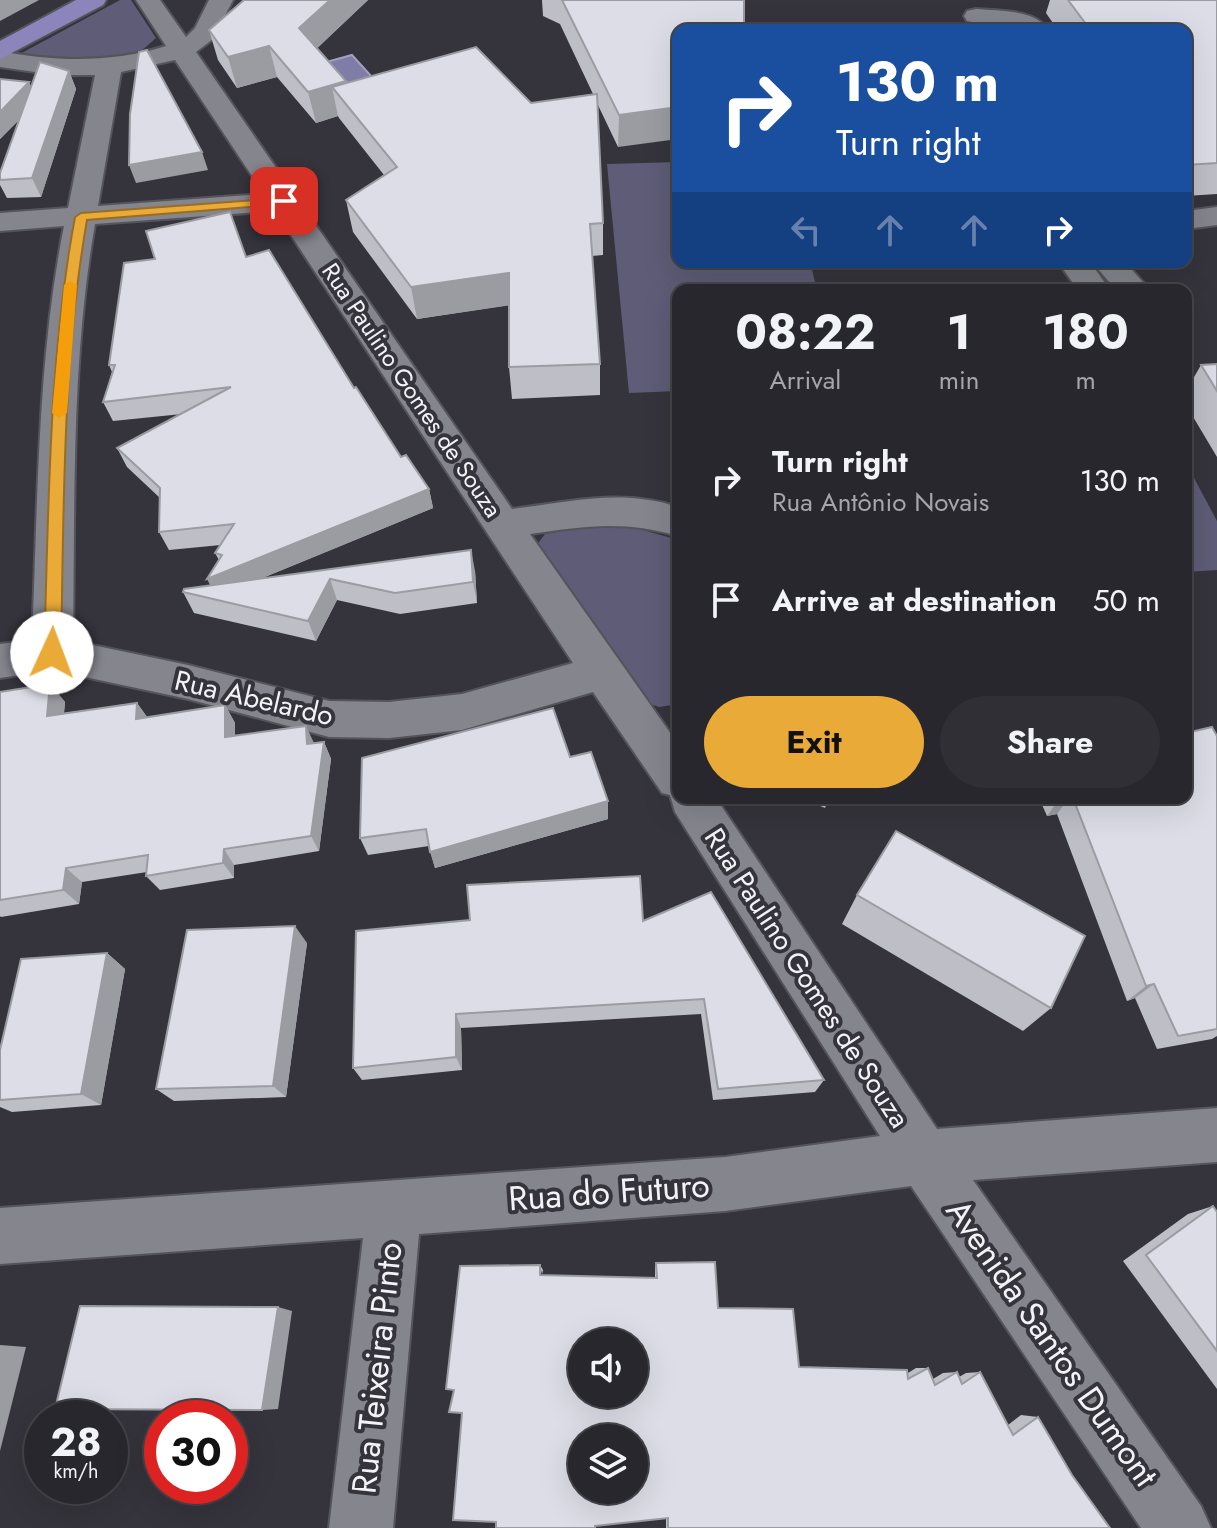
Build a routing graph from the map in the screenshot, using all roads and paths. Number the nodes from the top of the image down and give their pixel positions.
1 (94, 0) edge
2 (148, 0) edge
3 (221, 0) edge
4 (973, 15) edge
5 (1024, 24) edge
6 (183, 50) junction
7 (0, 51) edge
8 (0, 59) edge
9 (109, 68) junction
10 (284, 201) junction
11 (1217, 216) edge
12 (81, 217) junction
13 (1192, 219) edge
14 (0, 222) edge
15 (1114, 268) edge
16 (1128, 284) edge
17 (672, 521) edge
18 (504, 524) junction
19 (52, 653) junction
20 (0, 661) edge
21 (602, 672) junction
22 (664, 727) edge
23 (672, 757) edge
24 (695, 804) edge
25 (1217, 1135) edge
26 (924, 1157) junction
27 (394, 1208) junction
28 (0, 1236) edge
29 (361, 1528) edge
30 (1179, 1528) edge

1 - 7 main road
2 - 6 street, Rua Paulino Gomes de Souza
3 - 6 street
4 - 5 street
6 - 9 street
6 - 10 street, Rua Paulino Gomes de Souza
8 - 9 street
9 - 12 street
10 - 12 street
10 - 18 street, Rua Paulino Gomes de Souza
11 - 13 street
12 - 14 street
12 - 19 street
15 - 16 street
17 - 18 street
18 - 21 street, Rua Paulino Gomes de Souza
19 - 20 street, Rua Abelardo
19 - 21 street, Rua Abelardo
21 - 22 street, Rua Paulino Gomes de Souza
22 - 23 street, Rua Paulino Gomes de Souza
24 - 26 street, Rua Paulino Gomes de Souza
25 - 26 street, Rua do Futuro
26 - 27 street, Rua do Futuro
26 - 30 street, Avenida Santos Dumont
27 - 28 street, Rua do Futuro
27 - 29 street, Rua Teixeira Pinto

